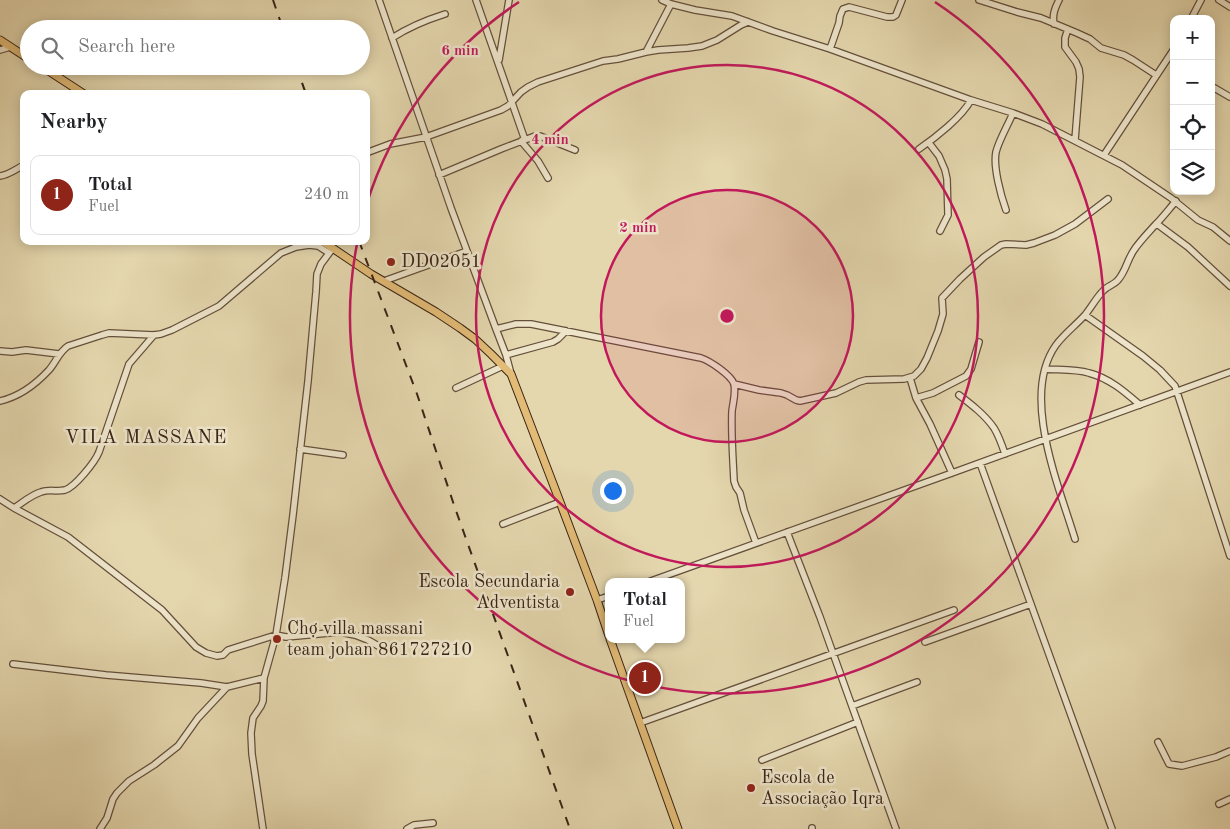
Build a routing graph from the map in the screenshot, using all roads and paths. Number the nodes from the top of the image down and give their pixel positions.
1 (378, 0) edge
2 (476, 0) edge
3 (510, 0) edge
4 (662, 0) edge
5 (902, 0) edge
6 (979, 0) edge
7 (1059, 0) edge
8 (1201, 0) edge
9 (1219, 0) edge
10 (671, 4) junction
11 (1230, 7) edge
12 (1055, 10) junction
13 (445, 14) dead end
14 (1193, 15) edge
15 (1041, 18) junction
16 (748, 22) junction
17 (1054, 24) junction
18 (1068, 29) junction
19 (392, 38) junction
20 (0, 40) edge
21 (10, 46) junction
22 (830, 49) junction
23 (0, 50) edge
24 (20, 52) edge
25 (646, 52) junction
26 (1170, 58) edge
27 (498, 62) junction
28 (55, 75) edge
29 (1156, 75) junction
30 (1215, 88) edge
31 (78, 90) edge
32 (1230, 97) edge
33 (971, 100) junction
34 (512, 102) junction
35 (1013, 113) junction
36 (426, 137) junction
37 (523, 140) junction
38 (1075, 140) junction
39 (929, 143) junction
40 (919, 149) dead end
41 (575, 150) dead end
42 (370, 152) edge
43 (1104, 155) junction
44 (20, 167) edge
45 (439, 175) junction
46 (0, 176) edge
47 (548, 178) dead end
48 (1108, 198) dead end
49 (1176, 201) junction
50 (1006, 210) dead end
51 (1157, 224) junction
52 (940, 231) dead end
53 (1230, 241) edge
54 (326, 245) edge
55 (331, 250) junction
56 (467, 251) junction
57 (384, 281) junction
58 (1230, 286) edge
59 (1085, 315) junction
60 (496, 329) junction
61 (566, 331) junction
62 (154, 335) junction
63 (979, 342) dead end
64 (0, 351) edge
65 (59, 354) junction
66 (506, 355) junction
67 (503, 366) junction
68 (1046, 368) junction
69 (1230, 372) edge
70 (511, 374) junction
71 (910, 378) junction
72 (734, 384) junction
73 (456, 388) dead end
74 (1177, 392) junction
75 (959, 395) dead end
76 (916, 398) junction
77 (0, 401) edge
78 (1140, 405) junction
79 (1045, 439) junction
80 (300, 449) junction
81 (1005, 454) junction
82 (343, 455) dead end
83 (980, 463) junction
84 (952, 473) junction
85 (0, 499) edge
86 (560, 502) junction
87 (14, 508) junction
88 (503, 524) dead end
89 (787, 532) junction
90 (1075, 539) dead end
91 (756, 543) junction
92 (1230, 556) edge
93 (659, 578) edge
94 (605, 597) edge
95 (597, 600) junction
96 (1031, 604) junction
97 (954, 610) dead end
98 (605, 625) edge
99 (276, 635) junction
100 (925, 642) dead end
101 (611, 643) edge
102 (387, 651) dead end
103 (832, 653) junction
104 (13, 664) dead end
105 (264, 678) junction
106 (916, 682) dead end
107 (227, 687) junction
108 (852, 706) junction
109 (858, 722) junction
110 (640, 723) junction
111 (1158, 742) dead end
112 (1230, 751) edge
113 (762, 760) dead end
114 (1230, 799) edge
115 (1219, 804) dead end
116 (433, 822) dead end
117 (100, 829) edge
118 (263, 829) edge
119 (407, 829) edge
120 (678, 829) edge
121 (896, 829) edge
122 (1112, 829) edge

1 - 19 street
2 - 27 street
3 - 27 street
4 - 10 street
5 - 22 street
6 - 15 street
7 - 12 street
8 - 14 street
9 - 11 street
10 - 16 street
10 - 25 street
12 - 15 street
12 - 17 street
13 - 19 street
15 - 17 street
16 - 22 street
16 - 25 street
17 - 18 street
18 - 29 street
18 - 38 street
19 - 36 street
20 - 21 main road
21 - 23 street
21 - 24 main road
22 - 33 street
25 - 34 street
26 - 29 street
27 - 34 street
28 - 31 main road
29 - 43 street
30 - 32 street
33 - 35 street
33 - 39 street
34 - 36 street
34 - 37 street
35 - 38 street
35 - 50 street
36 - 42 street
36 - 45 street
37 - 41 street
37 - 45 street
37 - 47 street
38 - 43 street
39 - 40 street
39 - 52 street
43 - 49 street
44 - 46 street
45 - 56 street
48 - 71 street
49 - 51 street
49 - 53 street
51 - 58 street
51 - 59 street
54 - 55 main road
55 - 57 main road
55 - 62 street
55 - 80 street
56 - 57 street
56 - 60 street
57 - 67 main road
59 - 68 street
59 - 74 street
60 - 61 street
60 - 66 street
61 - 66 street
61 - 72 street
62 - 65 street
62 - 87 street
63 - 76 street
64 - 65 street
65 - 77 street
66 - 70 street
67 - 70 main road
67 - 73 street
68 - 78 street
68 - 79 street
69 - 74 street
70 - 86 main road
71 - 72 street
71 - 76 street
72 - 91 street
74 - 78 street
74 - 92 street
75 - 81 street
76 - 84 street
78 - 79 street
79 - 81 street
79 - 90 street
80 - 82 street
80 - 99 street
81 - 83 street
83 - 84 street
83 - 96 street
84 - 89 street
85 - 87 street
86 - 88 street
86 - 95 main road
87 - 99 street
89 - 91 street
89 - 103 street
91 - 93 street
94 - 95 street
95 - 98 main road
96 - 100 street
96 - 122 street
97 - 103 street
99 - 102 street
99 - 105 street
101 - 110 main road
103 - 108 street
103 - 110 street
104 - 107 street
105 - 107 street
105 - 118 street
106 - 108 street
107 - 117 street
108 - 109 street
109 - 113 street
109 - 121 street
110 - 120 main road
111 - 112 street
114 - 115 street
116 - 119 street

